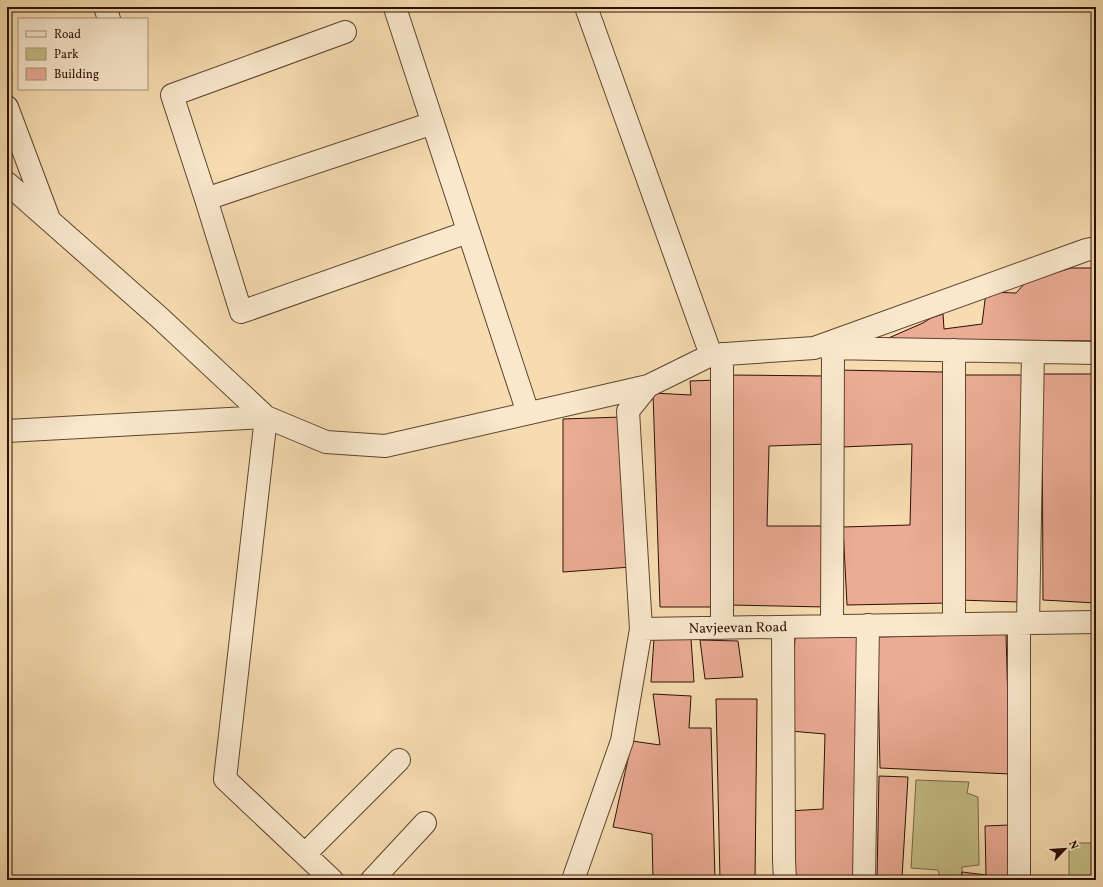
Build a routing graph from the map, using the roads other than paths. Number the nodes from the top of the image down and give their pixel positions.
1 (105, 7) edge
2 (586, 7) edge
3 (396, 11) dead end
4 (109, 18) edge
5 (345, 32) dead end
6 (7, 107) edge
7 (433, 123) junction
8 (7, 183) edge
9 (206, 199) junction
10 (50, 221) junction
11 (468, 232) junction
12 (1096, 248) edge
13 (824, 348) junction
14 (954, 350) junction
15 (1033, 352) junction
16 (1096, 353) edge
17 (716, 354) junction
18 (648, 386) junction
19 (528, 414) junction
20 (266, 417) junction
21 (7, 431) edge
22 (1096, 622) edge
23 (1023, 623) junction
24 (954, 624) junction
25 (868, 625) junction
26 (832, 626) junction
27 (783, 627) junction
28 (722, 628) junction
29 (641, 629) junction
30 (399, 760) dead end
31 (425, 823) dead end
32 (305, 854) junction
33 (332, 880) edge
34 (372, 880) edge
35 (573, 880) edge
36 (785, 880) edge
37 (864, 880) edge
38 (1019, 880) edge

1 - 4 street
2 - 17 street
3 - 7 street
5 - 9 street
6 - 10 street
7 - 9 street
7 - 11 street
8 - 10 street
9 - 11 street
10 - 20 street
11 - 19 street
12 - 13 street
13 - 14 street
13 - 17 street
13 - 26 street
14 - 15 street
14 - 24 street
15 - 16 street
15 - 23 street
17 - 18 street
17 - 28 street
18 - 19 street
18 - 29 street
19 - 20 street
20 - 21 street
20 - 32 street
22 - 23 street, Navjeevan Road
23 - 24 street, Navjeevan Road
23 - 38 street
24 - 25 street, Navjeevan Road
25 - 26 street, Navjeevan Road
25 - 37 street
26 - 27 street, Navjeevan Road
27 - 28 street, Navjeevan Road
27 - 36 street
28 - 29 street, Navjeevan Road
29 - 35 street
30 - 32 street
31 - 34 street
32 - 33 street

